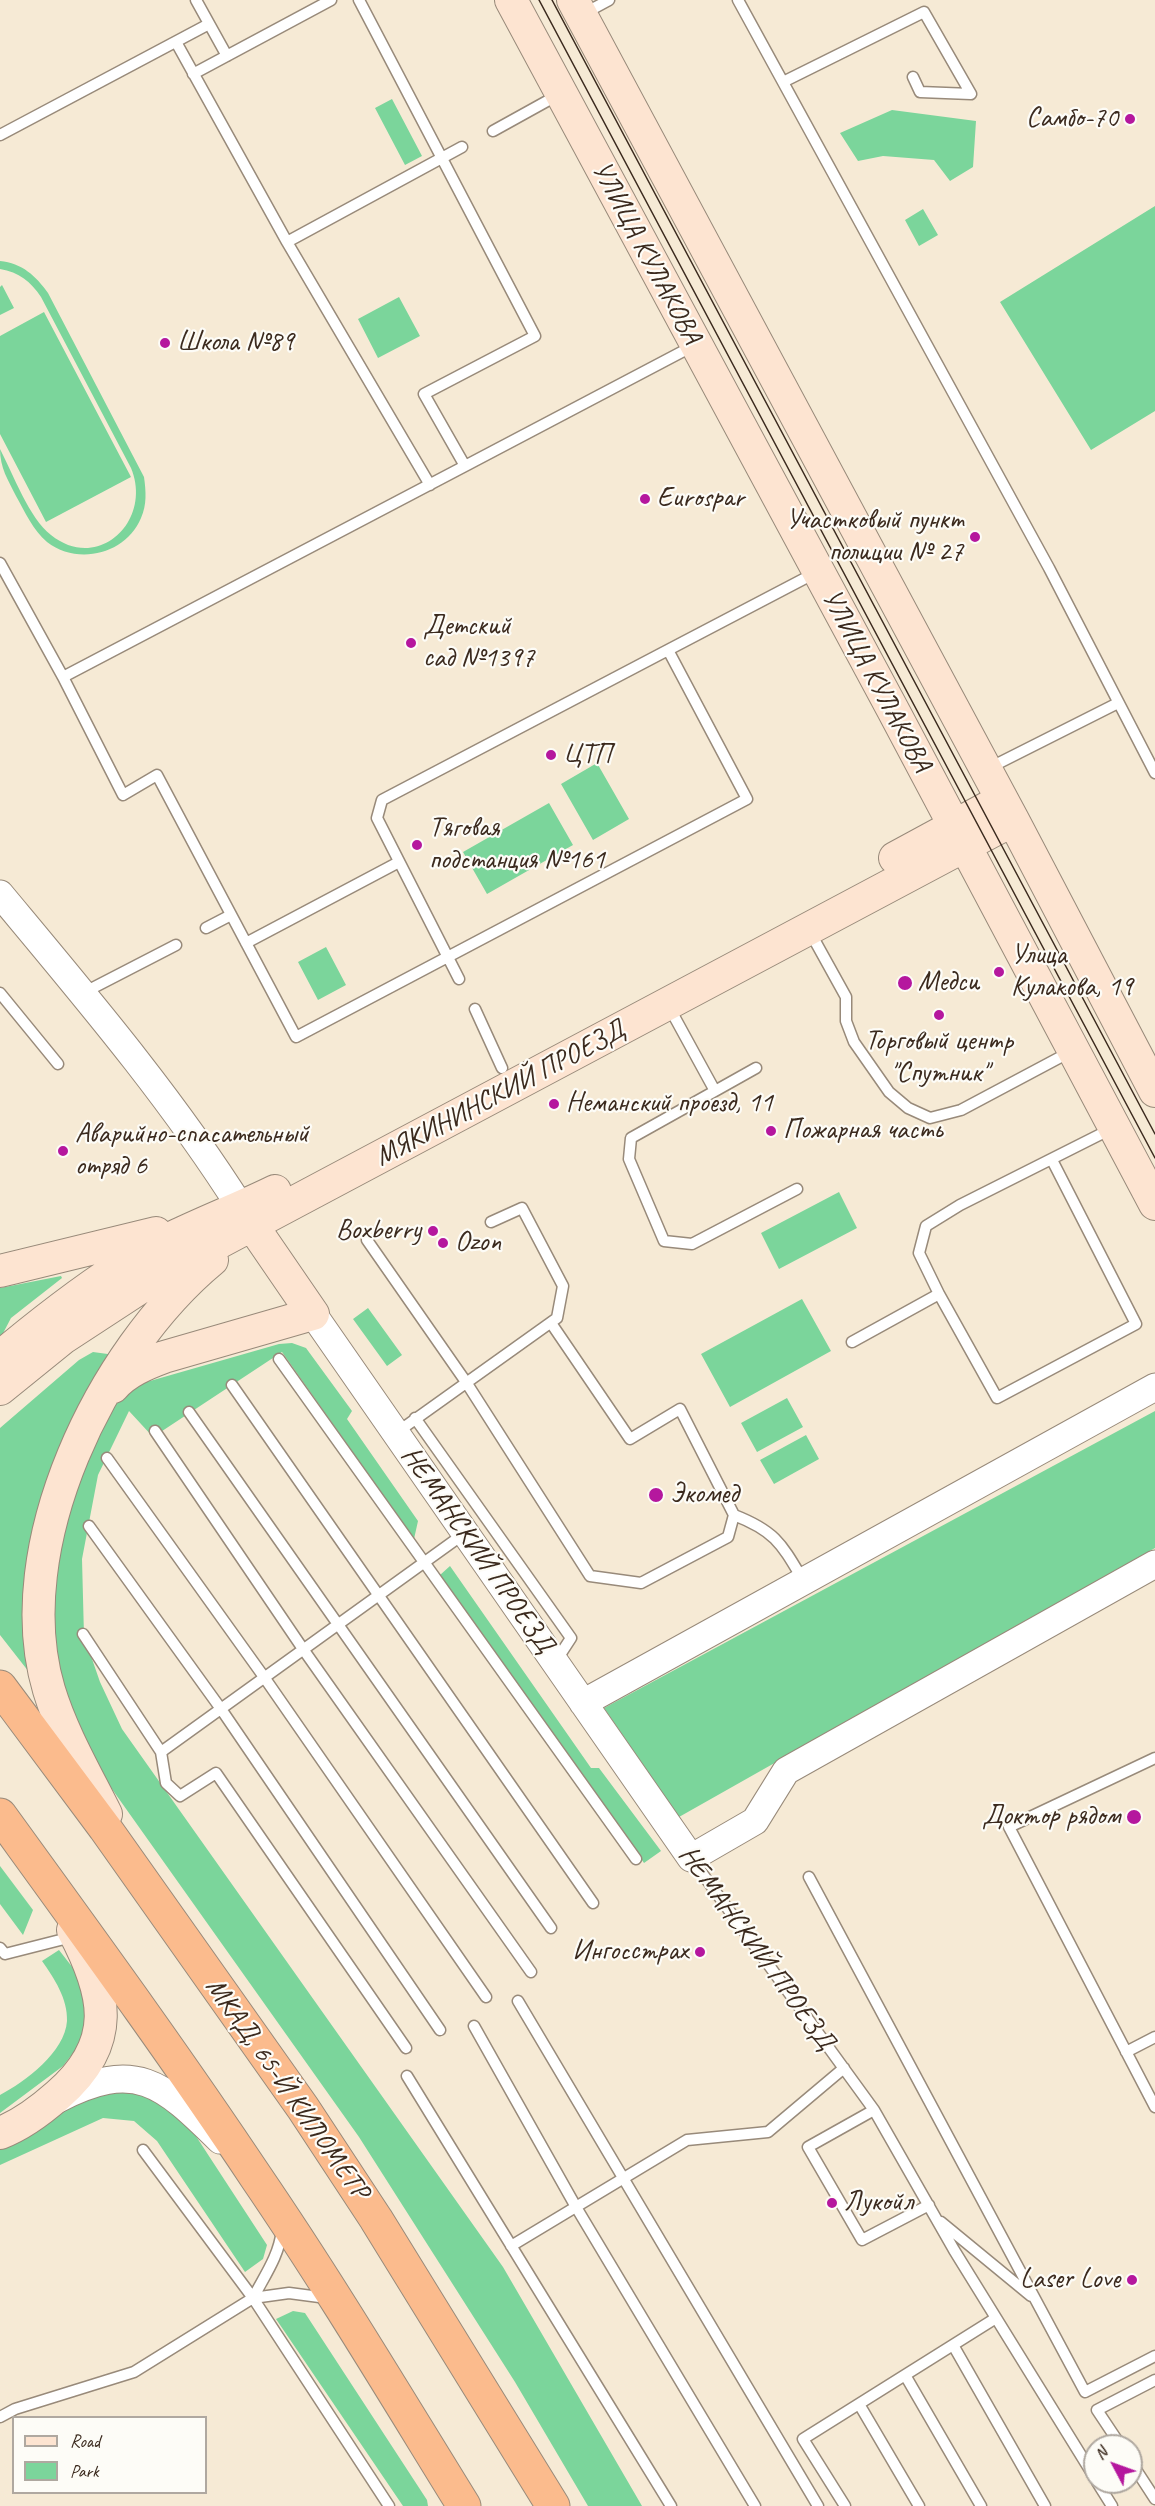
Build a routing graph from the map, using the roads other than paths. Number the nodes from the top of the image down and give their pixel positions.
1 (196, 0) edge
2 (331, 0) edge
3 (359, 0) edge
4 (511, 0) edge
5 (609, 0) edge
6 (738, 0) edge
7 (577, 8) edge
8 (209, 24) junction
9 (176, 42) junction
10 (227, 56) junction
11 (194, 74) junction
12 (913, 77) dead end
13 (783, 82) junction
14 (561, 94) junction
15 (493, 130) dead end
16 (0, 135) edge
17 (462, 147) dead end
18 (442, 158) junction
19 (287, 242) junction
20 (696, 345) junction
21 (465, 466) junction
22 (430, 485) junction
23 (0, 563) edge
24 (817, 572) junction
25 (669, 650) junction
26 (63, 677) junction
27 (1118, 703) junction
28 (986, 770) junction
29 (1155, 773) edge
30 (1008, 810) junction
31 (959, 836) junction
32 (399, 862) junction
33 (0, 894) edge
34 (231, 915) junction
35 (206, 928) dead end
36 (808, 929) junction
37 (246, 943) junction
38 (176, 945) dead end
39 (448, 957) junction
40 (459, 979) dead end
41 (0, 993) edge
42 (82, 994) junction
43 (668, 1004) junction
44 (474, 1009) dead end
45 (1073, 1050) junction
46 (58, 1064) dead end
47 (502, 1068) junction
48 (756, 1068) dead end
49 (715, 1091) junction
50 (1155, 1091) edge
51 (1114, 1128) junction
52 (1052, 1160) junction
53 (797, 1189) dead end
54 (1155, 1204) edge
55 (247, 1217) junction
56 (211, 1218) junction
57 (491, 1222) dead end
58 (368, 1240) dead end
59 (105, 1246) junction
60 (134, 1258) junction
61 (0, 1271) edge
62 (939, 1294) junction
63 (116, 1301) junction
64 (313, 1314) junction
65 (551, 1323) junction
66 (852, 1342) dead end
67 (0, 1357) edge
68 (279, 1359) dead end
69 (466, 1383) junction
70 (232, 1385) dead end
71 (1155, 1386) edge
72 (0, 1389) edge
73 (99, 1401) junction
74 (189, 1412) dead end
75 (406, 1426) junction
76 (155, 1431) dead end
77 (107, 1458) dead end
78 (734, 1515) junction
79 (89, 1526) dead end
80 (465, 1533) junction
81 (424, 1562) junction
82 (1155, 1564) edge
83 (804, 1581) junction
84 (379, 1595) junction
85 (338, 1624) junction
86 (83, 1634) dead end
87 (303, 1649) junction
88 (555, 1662) junction
89 (264, 1677) junction
90 (0, 1687) edge
91 (583, 1703) junction
92 (221, 1709) junction
93 (161, 1752) junction
94 (1155, 1758) edge
95 (0, 1815) edge
96 (691, 1858) junction
97 (636, 1859) dead end
98 (130, 1863) junction
99 (809, 1877) dead end
100 (593, 1902) dead end
101 (551, 1928) dead end
102 (81, 1934) junction
103 (0, 1948) edge
104 (531, 1972) dead end
105 (486, 1997) dead end
106 (518, 2001) dead end
107 (474, 2025) dead end
108 (440, 2030) dead end
109 (1155, 2037) edge
110 (406, 2048) dead end
111 (1126, 2052) junction
112 (844, 2068) junction
113 (406, 2076) dead end
114 (45, 2106) junction
115 (1155, 2107) edge
116 (874, 2110) junction
117 (0, 2133) edge
118 (143, 2150) dead end
119 (257, 2178) junction
120 (623, 2179) junction
121 (928, 2205) junction
122 (576, 2207) junction
123 (283, 2218) junction
124 (936, 2218) junction
125 (511, 2246) junction
126 (253, 2298) junction
127 (336, 2299) junction
128 (1036, 2300) junction
129 (996, 2319) junction
130 (953, 2345) junction
131 (1155, 2356) edge
132 (905, 2375) junction
133 (1155, 2380) edge
134 (859, 2404) junction
135 (0, 2417) edge
136 (1112, 2434) edge
137 (1083, 2459) edge
138 (1143, 2480) edge
139 (450, 2492) edge
140 (1155, 2499) edge
141 (389, 2506) edge
142 (553, 2506) edge
143 (670, 2506) edge
144 (754, 2506) edge
145 (818, 2506) edge
146 (845, 2506) edge
147 (919, 2506) edge
148 (981, 2506) edge
149 (1045, 2506) edge

1 - 8 lane
2 - 10 lane
3 - 18 lane
4 - 14 main road, УЛИЦА КУЛАКОВА
5 - 7 lane
6 - 13 lane
7 - 28 main road, УЛИЦА КУЛАКОВА
8 - 9 lane
8 - 10 lane
9 - 11 lane
9 - 16 lane
10 - 11 lane
11 - 19 lane
12 - 13 lane
13 - 27 lane
14 - 15 lane
14 - 20 main road, УЛИЦА КУЛАКОВА
17 - 18 lane
18 - 19 lane
18 - 21 lane
19 - 22 lane
20 - 21 lane
20 - 24 main road, УЛИЦА КУЛАКОВА
21 - 22 lane
22 - 26 lane
23 - 26 lane
24 - 25 lane
24 - 31 main road, УЛИЦА КУЛАКОВА
25 - 32 lane
25 - 39 lane
26 - 34 lane
27 - 28 lane
27 - 29 lane
28 - 30 main road, УЛИЦА КУЛАКОВА
30 - 31 main road, МЯКИНИНСКИЙ ПРОЕЗД
30 - 50 main road, УЛИЦА КУЛАКОВА
31 - 36 main road, МЯКИНИНСКИЙ ПРОЕЗД
31 - 45 main road, УЛИЦА КУЛАКОВА
31 - 47 main road, МЯКИНИНСКИЙ ПРОЕЗД
32 - 37 lane
32 - 39 lane
33 - 42 street, НЕМАНСКИЙ ПРОЕЗД
34 - 35 lane
34 - 37 lane
36 - 43 main road, МЯКИНИНСКИЙ ПРОЕЗД
36 - 45 lane
37 - 39 lane
38 - 42 lane
39 - 40 lane
41 - 46 lane
42 - 55 street, НЕМАНСКИЙ ПРОЕЗД
43 - 49 lane
43 - 55 main road, МЯКИНИНСКИЙ ПРОЕЗД
44 - 47 lane
45 - 51 main road, УЛИЦА КУЛАКОВА
47 - 55 main road, МЯКИНИНСКИЙ ПРОЕЗД
48 - 49 lane
49 - 53 lane
51 - 52 lane
51 - 54 main road, УЛИЦА КУЛАКОВА
52 - 62 lane
52 - 62 lane
55 - 56 main road, МЯКИНИНСКИЙ ПРОЕЗД
55 - 63 main road, МЯКИНИНСКИЙ ПРОЕЗД
55 - 64 main road, НЕМАНСКИЙ ПРОЕЗД
55 - 73 main road
56 - 59 main road
56 - 60 main road, МЯКИНИНСКИЙ ПРОЕЗД
57 - 65 lane
58 - 69 lane
59 - 60 main road
59 - 61 main road
60 - 63 main road
60 - 67 main road, МЯКИНИНСКИЙ ПРОЕЗД
62 - 66 lane
63 - 72 main road, МЯКИНИНСКИЙ ПРОЕЗД
64 - 73 main road
64 - 75 street, НЕМАНСКИЙ ПРОЕЗД
65 - 69 lane
65 - 78 lane
68 - 81 lane
69 - 75 lane
69 - 78 lane
70 - 84 lane
71 - 83 street
73 - 98 main road
74 - 85 lane
75 - 80 street, НЕМАНСКИЙ ПРОЕЗД
75 - 88 lane
76 - 87 lane
77 - 89 lane
78 - 83 lane
79 - 92 lane
80 - 81 lane
80 - 88 street, НЕМАНСКИЙ ПРОЕЗД
81 - 84 lane
81 - 97 lane
82 - 96 street
83 - 91 street
84 - 85 lane
84 - 100 lane
85 - 87 lane
85 - 101 lane
86 - 93 lane
87 - 89 lane
87 - 104 lane
88 - 91 street, НЕМАНСКИЙ ПРОЕЗД
89 - 92 lane
89 - 105 lane
90 - 98 highway, МКАД, 65-Й КИЛОМЕТР
91 - 96 street, НЕМАНСКИЙ ПРОЕЗД
92 - 93 lane
92 - 108 lane
93 - 110 lane
94 - 111 lane
95 - 102 highway
96 - 112 lane, НЕМАНСКИЙ ПРОЕЗД
98 - 142 highway, МКАД, 65-Й КИЛОМЕТР
99 - 128 lane
102 - 103 lane
102 - 114 main road
102 - 119 highway
106 - 120 lane
107 - 122 lane
109 - 111 lane
111 - 115 lane
112 - 116 lane, НЕМАНСКИЙ ПРОЕЗД
112 - 120 lane
113 - 125 lane
114 - 117 main road
114 - 119 street
116 - 121 lane, НЕМАНСКИЙ ПРОЕЗД
116 - 121 lane
118 - 126 lane
119 - 123 highway
120 - 122 lane
120 - 145 lane
121 - 124 lane, НЕМАНСКИЙ ПРОЕЗД
122 - 125 lane
122 - 144 lane
123 - 126 lane
123 - 127 highway
124 - 128 lane
124 - 129 lane, НЕМАНСКИЙ ПРОЕЗД
125 - 143 lane
126 - 127 lane
126 - 135 lane
126 - 141 lane
127 - 139 highway
128 - 131 lane
129 - 130 lane
129 - 137 lane, НЕМАНСКИЙ ПРОЕЗД
130 - 132 lane
130 - 149 lane
132 - 134 lane
132 - 148 lane
133 - 136 lane
134 - 146 lane
134 - 147 lane
138 - 140 lane

